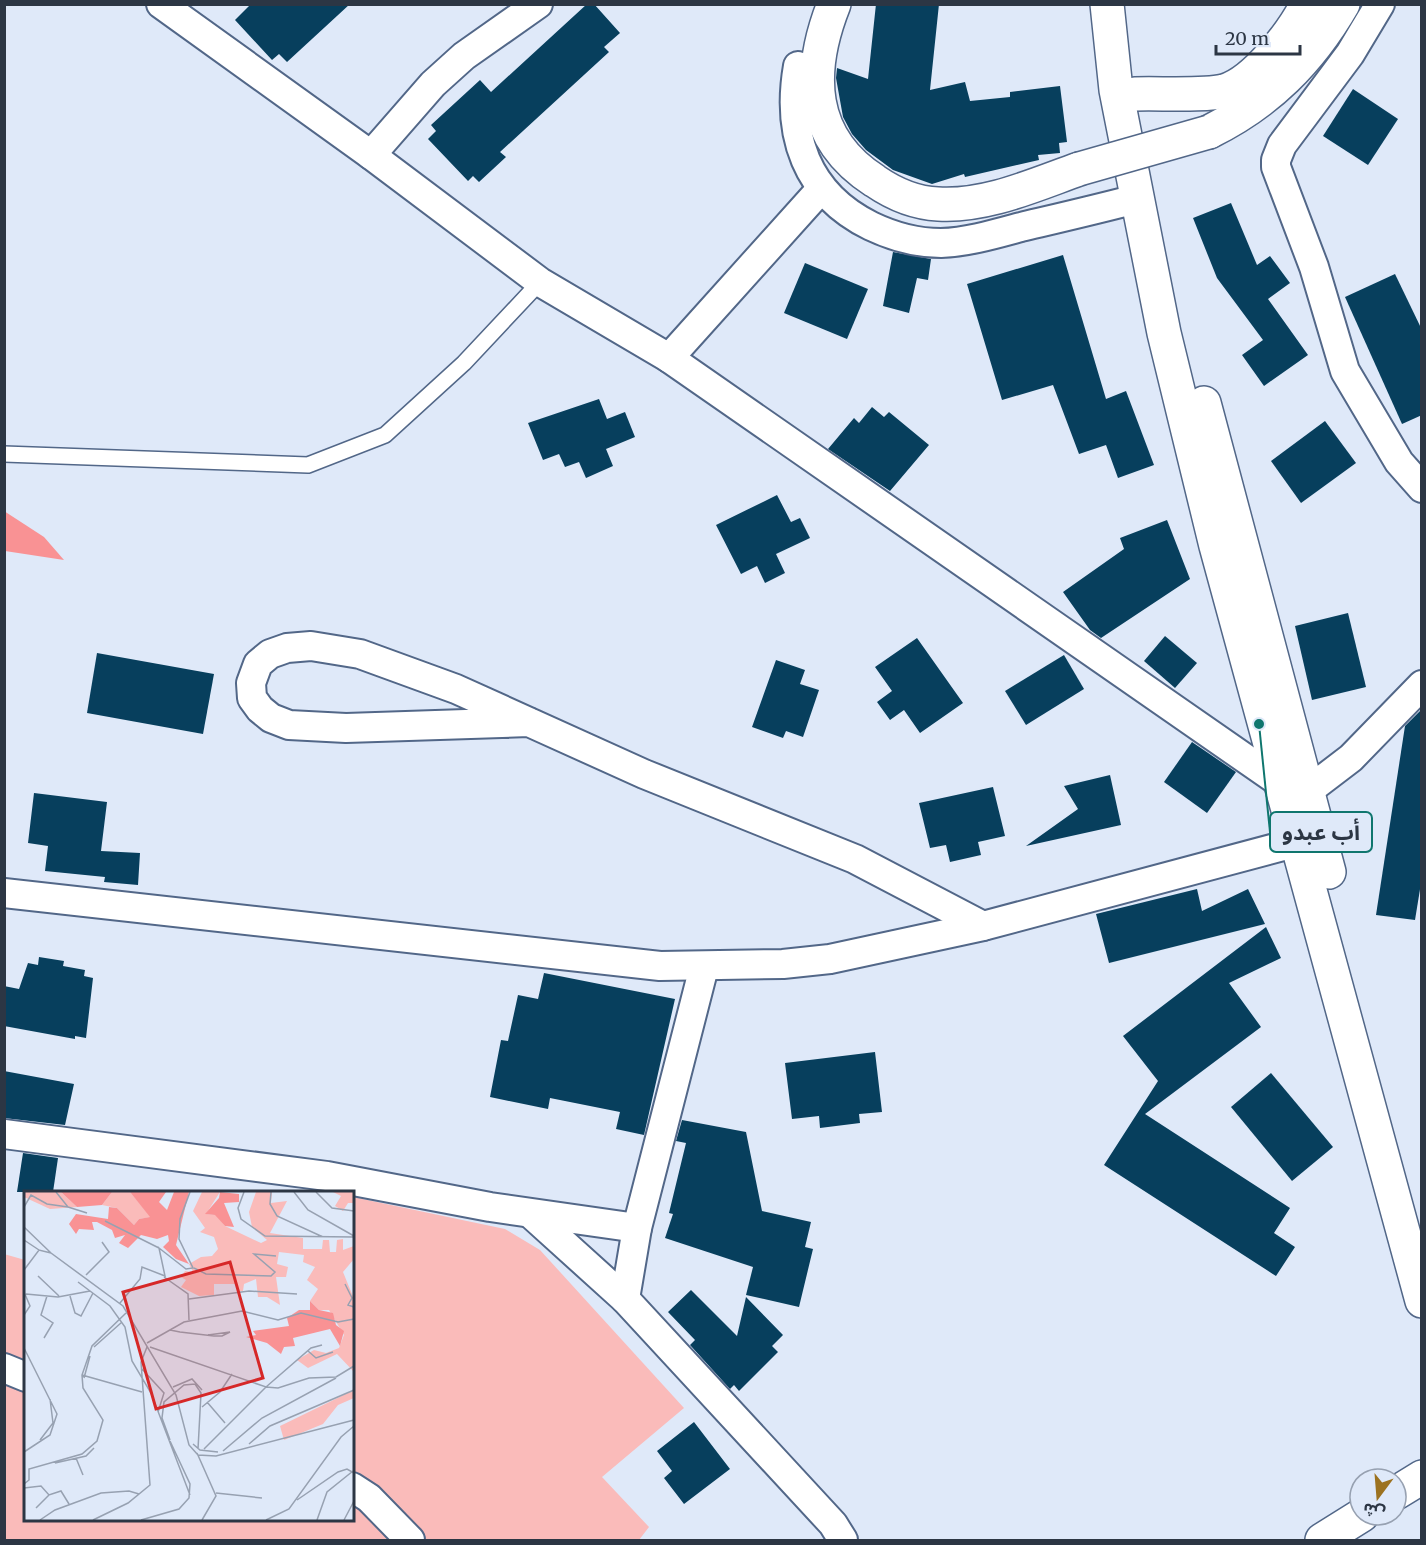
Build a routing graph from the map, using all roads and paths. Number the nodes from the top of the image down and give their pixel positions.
1 (161, 4) edge
2 (538, 4) edge
3 (834, 4) edge
4 (1107, 4) edge
5 (1128, 4) edge
6 (1307, 4) edge
7 (1343, 4) edge
8 (1380, 4) edge
9 (798, 66) dead end
10 (1135, 94) junction
11 (371, 154) junction
12 (821, 189) junction
13 (1136, 199) junction
14 (540, 282) junction
15 (669, 358) junction
16 (4, 454) edge
17 (1422, 488) edge
18 (1422, 685) edge
19 (529, 722) junction
20 (1296, 787) junction
21 (1298, 842) junction
22 (4, 893) edge
23 (983, 926) junction
24 (704, 967) junction
25 (4, 1134) edge
26 (531, 1214) junction
27 (637, 1228) junction
28 (1422, 1228) edge
29 (625, 1299) junction
30 (1422, 1302) edge
31 (4, 1368) edge
32 (24, 1376) edge
33 (1422, 1477) edge
34 (1408, 1486) edge
35 (354, 1487) edge
36 (1348, 1524) edge
37 (410, 1540) edge
38 (843, 1540) edge
39 (1322, 1540) edge

1 - 11 street
2 - 11 street
3 - 7 main road, bridge
4 - 13 main road
5 - 10 main road
6 - 10 main road
8 - 17 street
9 - 12 street
10 - 20 main road
11 - 14 street
12 - 13 street
12 - 15 street
13 - 20 main road
14 - 15 street
14 - 16 lane
15 - 20 street
18 - 20 street
19 - 19 street
19 - 23 street
20 - 21 main road
20 - 28 main road
21 - 23 street
21 - 30 main road
22 - 24 street
23 - 24 street
24 - 27 street
25 - 26 street
26 - 27 street
26 - 29 street
27 - 29 street
29 - 38 street
31 - 32 street
33 - 34 main road
35 - 37 street
36 - 39 main road

